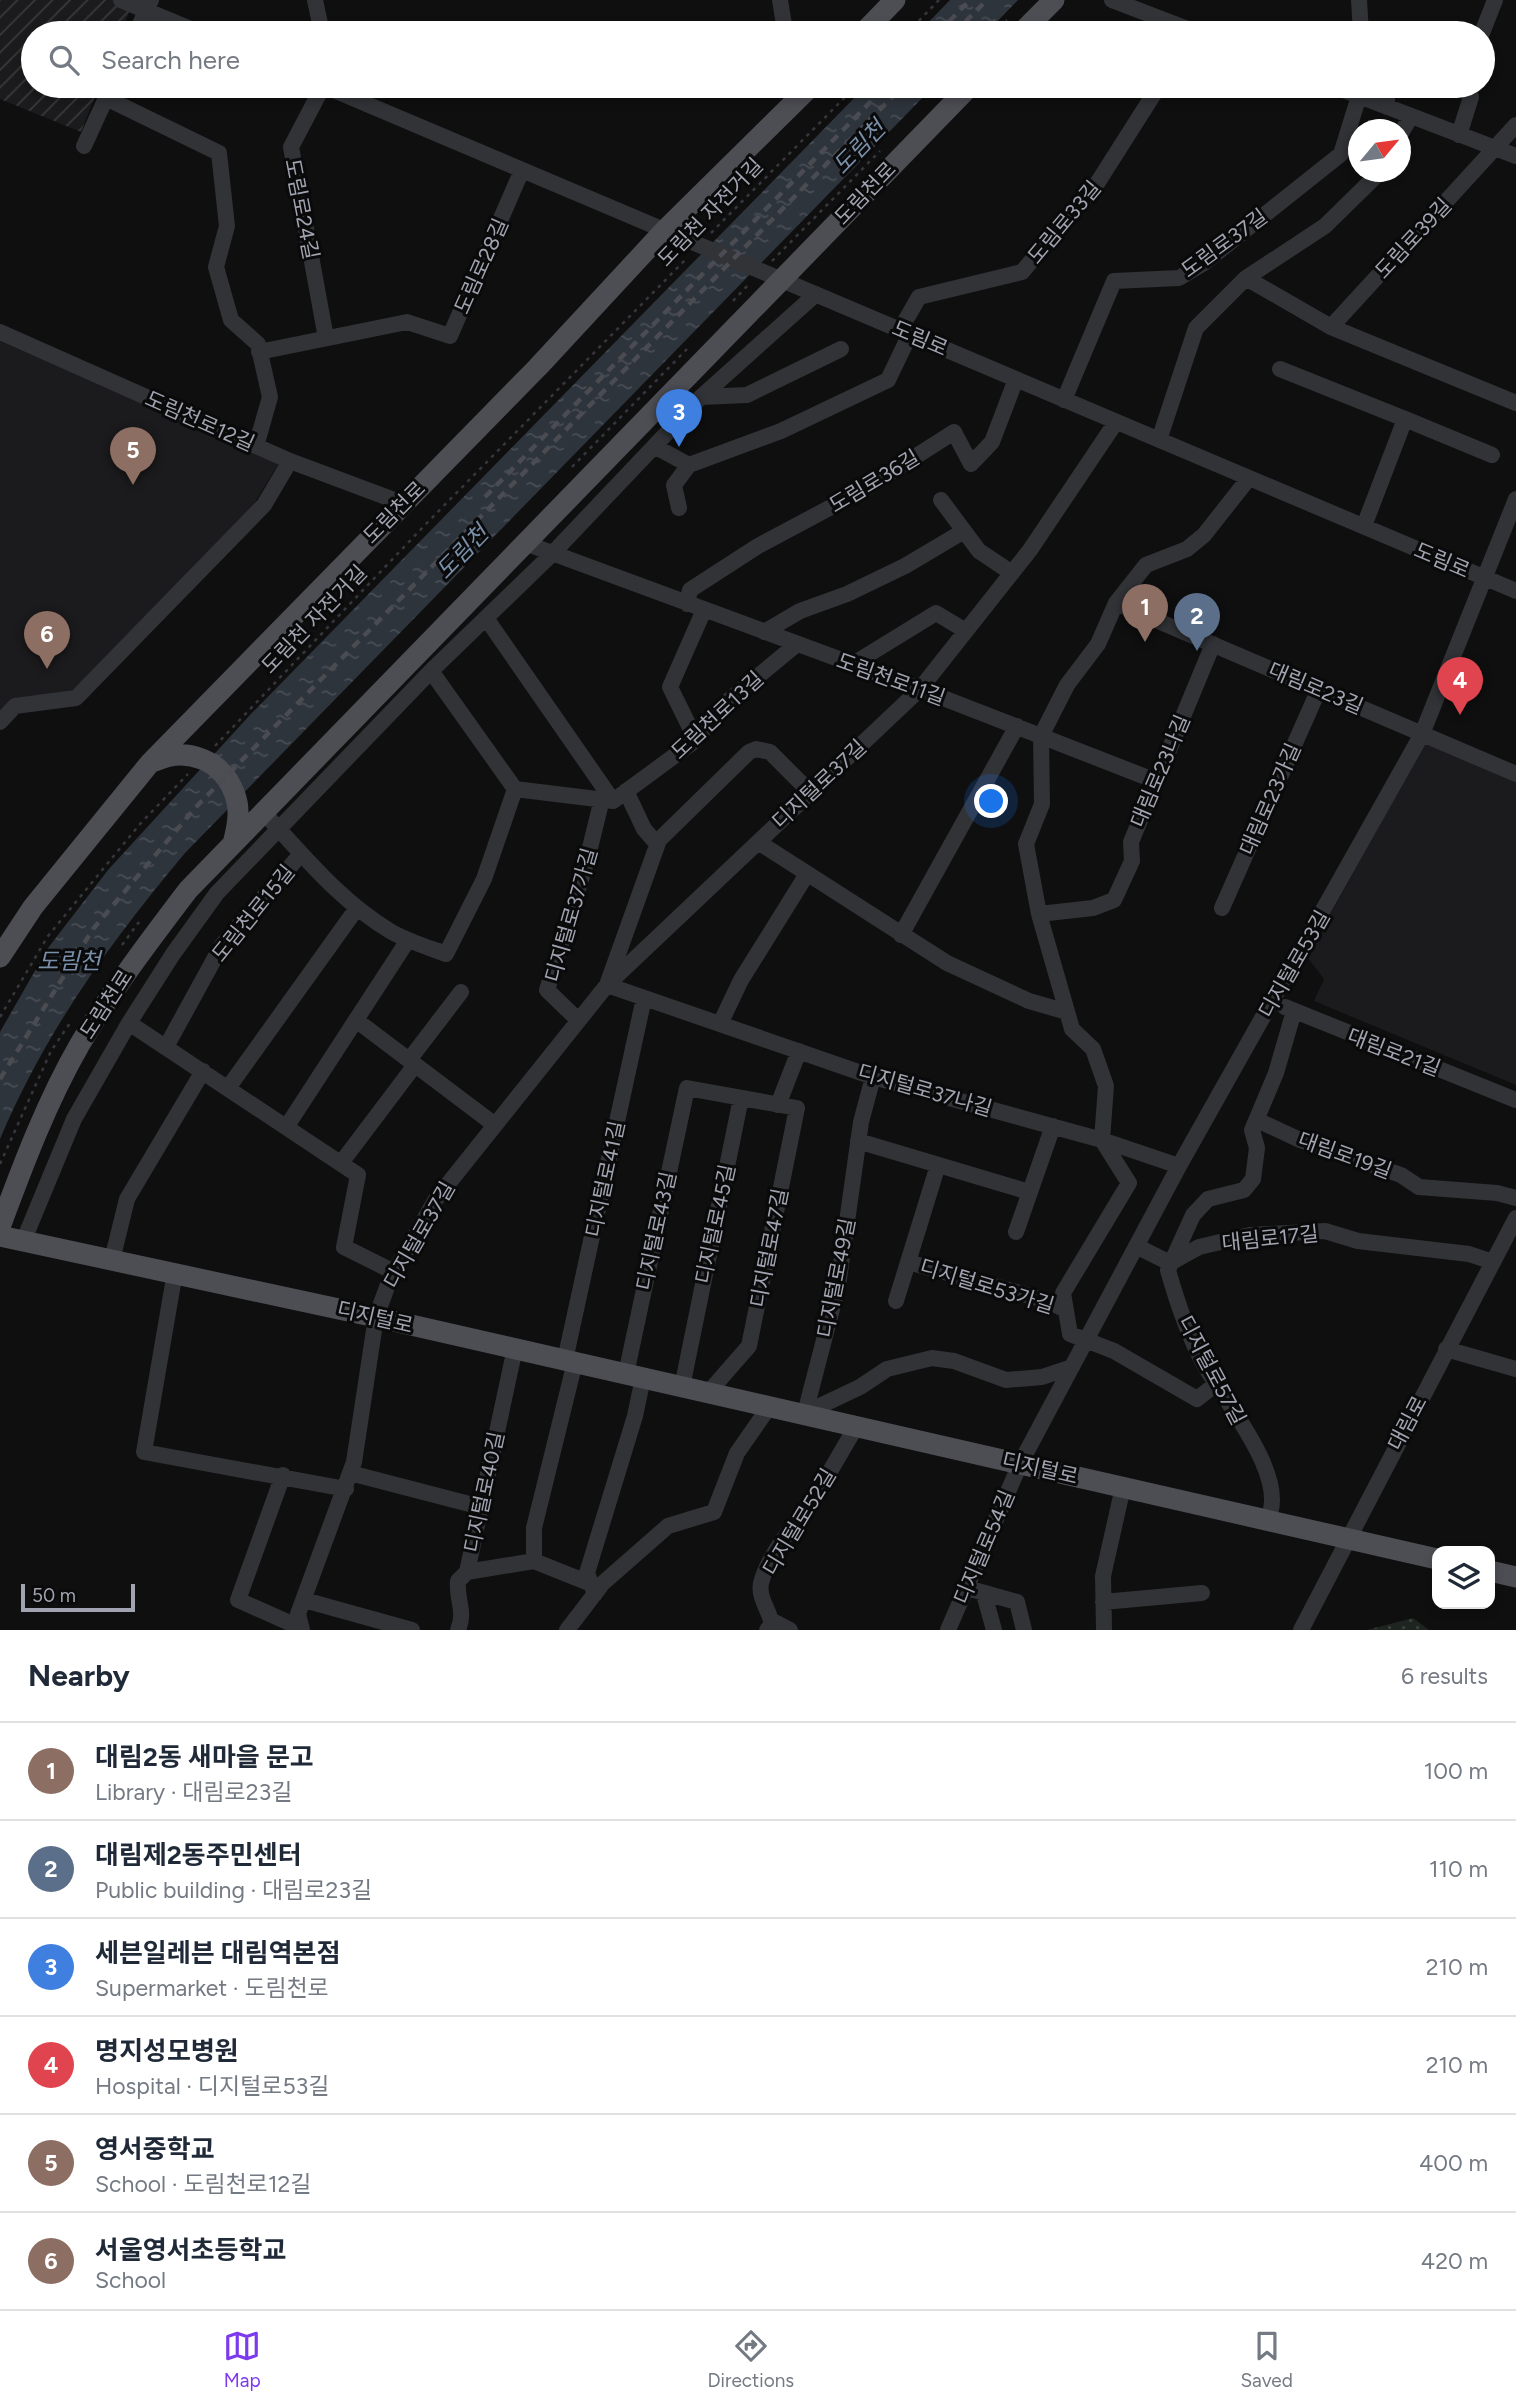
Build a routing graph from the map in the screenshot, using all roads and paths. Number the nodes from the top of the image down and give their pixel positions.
1 (121, 0) edge
2 (315, 0) edge
3 (780, 0) edge
4 (895, 0) edge
5 (939, 0) edge
6 (1054, 0) edge
7 (1112, 0) edge
8 (1359, 0) edge
9 (1496, 0) edge
10 (148, 5) edge
11 (178, 21) edge
12 (319, 21) edge
13 (783, 21) edge
14 (875, 21) edge
15 (919, 21) edge
16 (1033, 21) edge
17 (1167, 21) edge
18 (1360, 21) edge
19 (1487, 21) edge
20 (106, 98) edge
21 (120, 98) edge
22 (318, 98) edge
23 (352, 98) edge
24 (800, 98) edge
25 (844, 98) edge
26 (957, 98) edge
27 (1151, 98) edge
28 (1358, 98) edge
29 (1364, 98) edge
30 (1387, 98) edge
31 (1471, 98) edge
32 (1387, 107) junction
33 (1411, 116) junction
34 (1409, 119) edge
35 (1516, 124) edge
36 (1459, 135) junction
37 (84, 146) dead end
38 (1495, 149) junction
39 (1516, 156) edge
40 (522, 170) junction
41 (1370, 182) edge
42 (671, 233) junction
43 (708, 236) dead end
44 (688, 256) dead end
45 (772, 276) junction
46 (1246, 278) junction
47 (816, 294) junction
48 (1331, 327) junction
49 (0, 332) edge
50 (905, 332) junction
51 (326, 338) junction
52 (841, 349) dead end
53 (259, 352) junction
54 (1280, 369) dead end
55 (1016, 379) junction
56 (701, 397) junction
57 (1065, 400) junction
58 (1516, 403) edge
59 (1405, 419) junction
60 (1116, 422) junction
61 (1160, 440) junction
62 (256, 446) junction
63 (656, 447) junction
64 (1492, 455) dead end
65 (290, 461) junction
66 (689, 465) junction
67 (1249, 478) junction
68 (1516, 499) edge
69 (941, 500) dead end
70 (402, 503) junction
71 (678, 508) dead end
72 (1364, 526) junction
73 (964, 531) junction
74 (525, 543) junction
75 (551, 555) junction
76 (1012, 573) junction
77 (1483, 577) junction
78 (1516, 591) edge
79 (1116, 603) junction
80 (687, 604) junction
81 (704, 610) junction
82 (486, 618) junction
83 (966, 631) junction
84 (764, 632) junction
85 (797, 644) junction
86 (1213, 644) junction
87 (853, 664) junction
88 (431, 671) junction
89 (920, 689) junction
90 (1319, 689) junction
91 (0, 722) edge
92 (1017, 726) junction
93 (1422, 734) junction
94 (1041, 736) junction
95 (696, 740) junction
96 (207, 754) dead end
97 (159, 759) junction
98 (188, 774) dead end
99 (1516, 774) edge
100 (1156, 781) junction
101 (515, 789) junction
102 (810, 792) junction
103 (614, 797) junction
104 (264, 813) junction
105 (280, 831) junction
106 (235, 837) junction
107 (758, 842) junction
108 (657, 844) junction
109 (301, 853) junction
110 (807, 874) junction
111 (357, 908) junction
112 (1222, 908) dead end
113 (1040, 914) junction
114 (901, 936) junction
115 (408, 940) junction
116 (0, 957) edge
117 (607, 985) junction
118 (461, 992) dead end
119 (644, 998) junction
120 (1273, 1001) junction
121 (1294, 1011) junction
122 (1067, 1012) junction
123 (0, 1017) edge
124 (356, 1020) junction
125 (578, 1020) junction
126 (129, 1023) junction
127 (720, 1024) junction
128 (166, 1047) junction
129 (799, 1051) junction
130 (412, 1062) junction
131 (203, 1071) junction
132 (873, 1077) junction
133 (228, 1088) junction
134 (741, 1098) junction
135 (1516, 1100) edge
136 (778, 1105) junction
137 (1257, 1119) junction
138 (495, 1125) junction
139 (287, 1126) junction
140 (1053, 1126) junction
141 (1102, 1140) junction
142 (859, 1141) junction
143 (341, 1163) junction
144 (938, 1165) junction
145 (1179, 1166) junction
146 (1029, 1192) junction
147 (1516, 1198) edge
148 (1516, 1218) edge
149 (0, 1227) edge
150 (1016, 1232) dead end
151 (0, 1236) edge
152 (23, 1242) junction
153 (1136, 1246) junction
154 (112, 1260) junction
155 (908, 1262) junction
156 (1493, 1262) junction
157 (1170, 1263) junction
158 (175, 1272) junction
159 (394, 1272) junction
160 (895, 1301) dead end
161 (1066, 1310) junction
162 (376, 1317) junction
163 (1086, 1341) junction
164 (515, 1348) junction
165 (1446, 1349) junction
166 (570, 1361) junction
167 (1072, 1367) junction
168 (1516, 1369) edge
169 (635, 1376) junction
170 (1216, 1384) junction
171 (682, 1387) junction
172 (708, 1393) junction
173 (769, 1406) junction
174 (805, 1413) junction
175 (856, 1427) junction
176 (1020, 1464) junction
177 (283, 1475) junction
178 (348, 1481) junction
179 (1123, 1487) junction
180 (481, 1507) junction
181 (1267, 1520) junction
182 (1346, 1538) junction
183 (1432, 1558) edge
184 (534, 1561) junction
185 (467, 1572) junction
186 (1495, 1572) edge
187 (1516, 1577) edge
188 (967, 1588) junction
189 (592, 1589) junction
190 (1202, 1592) dead end
191 (984, 1594) junction
192 (304, 1600) junction
193 (1103, 1602) junction
194 (769, 1625) edge
195 (302, 1629) edge
196 (412, 1630) edge
197 (458, 1630) edge
198 (567, 1630) edge
199 (790, 1630) edge
200 (948, 1630) edge
201 (994, 1630) edge
202 (1024, 1630) edge
203 (1104, 1630) edge
204 (1301, 1630) edge

1 - 10 street
2 - 12 street
3 - 13 street
4 - 14 main road
5 - 15 path
6 - 16 main road
7 - 17 street
8 - 18 street
9 - 19 street
10 - 11 street
20 - 37 street
21 - 53 street
22 - 51 street, 도림로24길
23 - 40 street, 도림로
24 - 42 main road, 도림천로
25 - 43 path, 도림천 자전거길
26 - 45 main road, 도림천로
27 - 50 street, 도림로33길
28 - 57 street, 도림로37길
29 - 32 street
30 - 32 street
31 - 36 street
32 - 33 street
33 - 34 street
33 - 36 street
35 - 38 street, 도림로39길
36 - 38 street
38 - 39 street
38 - 48 street, 도림로39길
40 - 42 street, 도림로
40 - 51 street, 도림로28길
41 - 46 street
42 - 45 street, 도림로
42 - 70 main road, 도림천로
44 - 96 path, 도림천 자전거길
45 - 47 street, 도림로
45 - 74 main road, 도림천로
46 - 48 street
46 - 61 street
47 - 50 street, 도림로
47 - 56 street
48 - 58 street
49 - 62 street, 도림천로12길
50 - 55 street, 도림로
50 - 66 street
51 - 53 street, 도림로28길
52 - 56 street
53 - 62 street
54 - 59 street
55 - 57 street, 도림로
55 - 80 street, 도림로36길
56 - 63 street
57 - 60 street, 도림로
59 - 64 street
59 - 72 street
60 - 61 street, 도림로
60 - 76 street, 디지털로37길
61 - 67 street, 도림로
62 - 65 street, 도림천로12길
63 - 66 street
63 - 75 street
65 - 70 street, 도림천로12길
65 - 91 street
66 - 71 street
67 - 72 street, 도림로
67 - 79 street
68 - 77 street, 디지털로53길
69 - 73 street
70 - 97 main road, 도림천로
72 - 77 street, 도림로
73 - 76 street
73 - 84 street
74 - 75 street, 도림천로11길
74 - 104 main road, 도림천로
75 - 80 street, 도림천로11길
75 - 82 street
76 - 83 street, 디지털로37길
77 - 78 street, 도림로
77 - 93 street, 디지털로53길
79 - 86 street, 대림로23길
79 - 94 street
80 - 81 street, 도림천로11길
81 - 84 street, 도림천로11길
81 - 95 street
82 - 88 street
82 - 103 street
83 - 87 street
83 - 89 street, 디지털로37길
84 - 85 street, 도림천로11길
85 - 87 street, 도림천로11길
85 - 95 street, 도림천로13길
86 - 90 street, 대림로23길
86 - 100 street, 대림로23나길
87 - 89 street, 도림천로11길
88 - 101 street
88 - 105 street
89 - 92 street, 도림천로11길
89 - 102 street, 디지털로37길
90 - 93 street, 대림로23길
90 - 112 street, 대림로23가길
92 - 94 street, 도림천로11길
92 - 114 street
93 - 99 street, 대림로23길
93 - 120 street, 디지털로53길
94 - 100 street, 도림천로11길
94 - 113 street
95 - 103 street, 도림천로13길
97 - 106 main road
97 - 116 main road, 도림천로
98 - 123 path
100 - 113 street, 대림로23나길
101 - 103 street
101 - 115 street
102 - 107 street, 디지털로37길
102 - 108 street
103 - 108 street
103 - 125 street, 디지털로37가길
104 - 105 street
104 - 106 main road, 도림천로
105 - 109 street
105 - 126 street
106 - 149 main road, 도림천로
107 - 110 street
107 - 117 street, 디지털로37길
108 - 117 street
109 - 111 street
109 - 128 street, 도림천로15길
110 - 114 street
110 - 127 street
111 - 115 street
111 - 133 street
113 - 122 street
114 - 122 street
115 - 124 street
117 - 119 street, 디지털로37나길
117 - 125 street, 디지털로37길
118 - 130 street
119 - 127 street, 디지털로37나길
119 - 166 street, 디지털로41길
120 - 121 street, 대림로21길
120 - 145 street, 디지털로53길
121 - 135 street, 대림로21길
121 - 137 street
122 - 141 street
124 - 130 street
124 - 139 street
125 - 138 street, 디지털로37길
126 - 128 street
126 - 152 street
127 - 129 street, 디지털로37나길
128 - 131 street
129 - 132 street, 디지털로37나길
129 - 136 street
130 - 138 street
130 - 143 street
131 - 133 street
131 - 154 street
132 - 140 street, 디지털로37나길
132 - 142 street, 디지털로49길
133 - 139 street
134 - 136 street
134 - 169 street, 디지털로43길
134 - 171 street, 디지털로45길
136 - 172 street, 디지털로47길
137 - 147 street, 대림로19길
137 - 157 street
138 - 159 street, 디지털로37길
139 - 143 street
140 - 141 street, 디지털로37나길
140 - 146 street
141 - 145 street, 디지털로37나길
141 - 161 street, 디지털로53가길
142 - 144 street
142 - 174 street, 디지털로49길
143 - 159 street
144 - 146 street
144 - 155 street, 디지털로53가길
145 - 153 street, 디지털로53길
146 - 150 street
148 - 156 street, 대림로
151 - 152 main road, 디지털로
152 - 154 main road, 디지털로
153 - 157 street
153 - 163 street, 디지털로53길
154 - 158 main road, 디지털로
155 - 160 street, 디지털로53가길
155 - 161 street, 디지털로53가길
156 - 157 street, 대림로17길
156 - 165 street, 대림로
157 - 170 street, 디지털로57길
158 - 162 main road, 디지털로
158 - 177 street
159 - 162 street, 디지털로37길
161 - 163 street, 디지털로53가길
162 - 164 main road, 디지털로
162 - 178 street, 디지털로37길
163 - 167 street, 디지털로53길
163 - 170 street
164 - 166 main road, 디지털로
164 - 180 street, 디지털로40길
165 - 168 street
165 - 182 street, 대림로
166 - 169 main road, 디지털로
166 - 184 street
167 - 174 street
167 - 176 street, 디지털로53길
169 - 171 main road, 디지털로
169 - 189 street
170 - 181 street, 디지털로57길
171 - 172 main road, 디지털로
172 - 173 main road, 디지털로
173 - 174 main road, 디지털로
173 - 189 street
174 - 175 main road, 디지털로
175 - 176 main road, 디지털로
175 - 194 street, 디지털로52길
176 - 179 main road, 디지털로
176 - 188 street, 디지털로54길
177 - 178 street
177 - 195 street
178 - 180 street
178 - 192 street, 디지털로37길
179 - 181 main road, 디지털로
179 - 193 street
180 - 185 street, 디지털로40길
181 - 182 main road, 디지털로
182 - 183 main road, 디지털로
182 - 204 street, 대림로
184 - 185 street
184 - 189 street
185 - 197 street, 디지털로40길
186 - 187 main road
188 - 191 street
188 - 200 street, 디지털로54길
189 - 198 street
190 - 193 street
191 - 201 street, 디지털로54길
191 - 202 street
192 - 195 street, 디지털로37길
192 - 196 street
193 - 203 street
194 - 199 street, 디지털로52길

